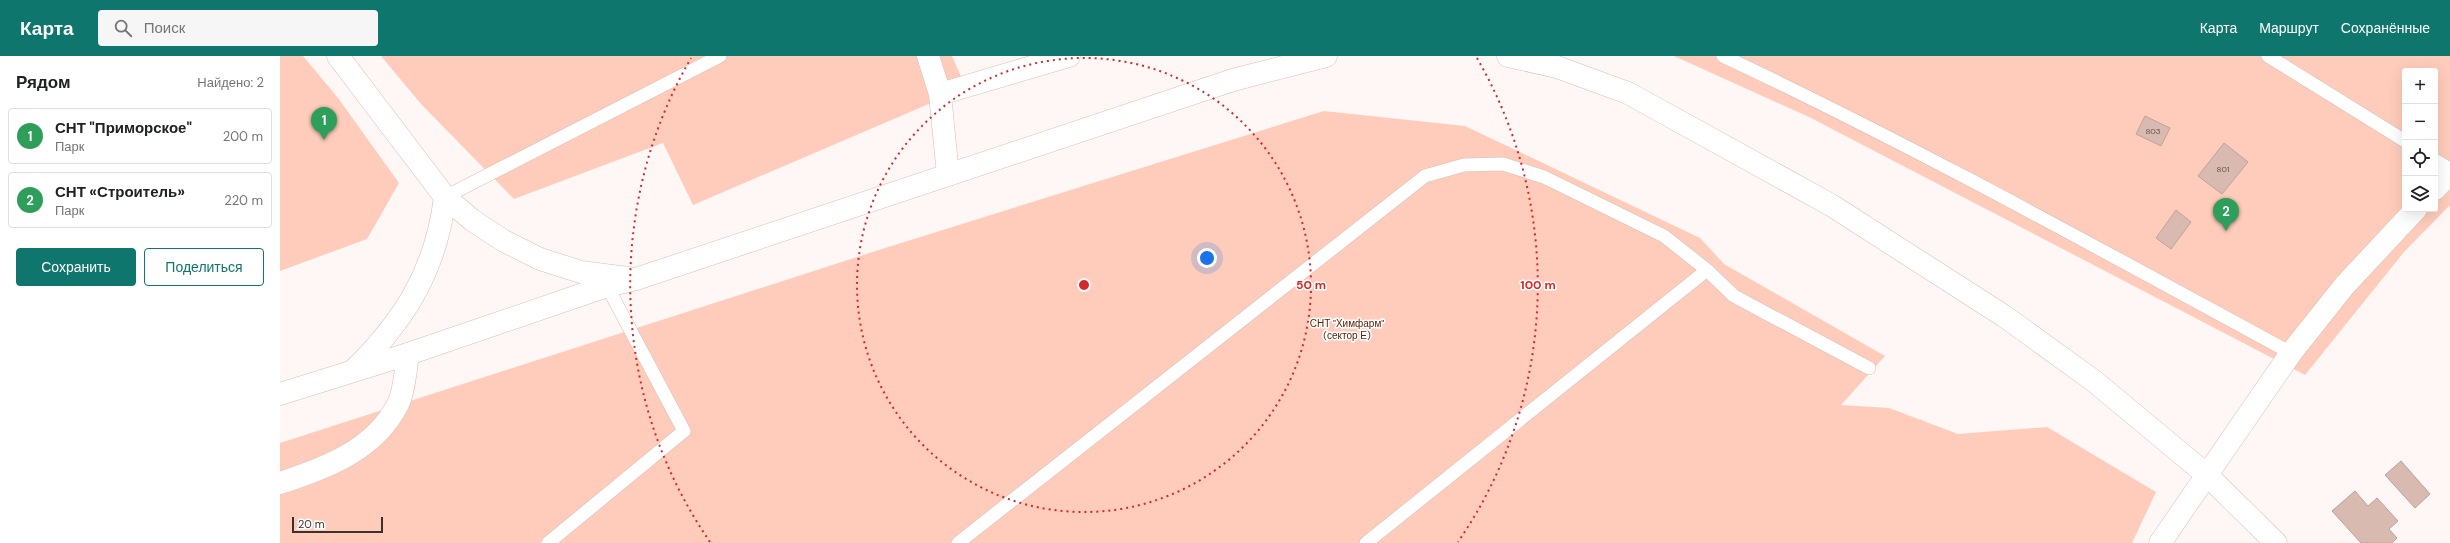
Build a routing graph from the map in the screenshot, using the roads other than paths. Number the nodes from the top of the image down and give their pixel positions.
1 (338, 56) edge
2 (720, 56) edge
3 (928, 56) edge
4 (1069, 56) edge
5 (1326, 56) edge
6 (1508, 56) edge
7 (1723, 56) edge
8 (2268, 56) edge
9 (940, 94) junction
10 (2403, 140) edge
11 (2438, 162) edge
12 (2450, 169) edge
13 (2450, 174) edge
14 (948, 175) junction
15 (2438, 186) edge
16 (445, 197) junction
17 (2413, 212) edge
18 (1707, 270) junction
19 (636, 279) junction
20 (606, 286) junction
21 (2291, 353) junction
22 (408, 354) junction
23 (1869, 368) dead end
24 (353, 371) junction
25 (280, 394) edge
26 (2207, 475) junction
27 (280, 483) edge
28 (548, 543) edge
29 (958, 543) edge
30 (1366, 543) edge
31 (2160, 543) edge
32 (2276, 543) edge

1 - 16 main road
2 - 16 lane
3 - 9 main road
4 - 9 main road
5 - 14 main road
6 - 26 main road
7 - 21 lane
8 - 10 lane
9 - 14 main road
11 - 12 lane
13 - 15 main road
14 - 19 main road
16 - 19 main road
16 - 24 main road
17 - 21 main road
18 - 23 lane
18 - 29 lane
18 - 30 lane
19 - 20 main road
20 - 22 main road
20 - 28 lane
21 - 26 main road
22 - 24 main road
22 - 27 main road
24 - 25 main road
26 - 31 main road
26 - 32 main road

